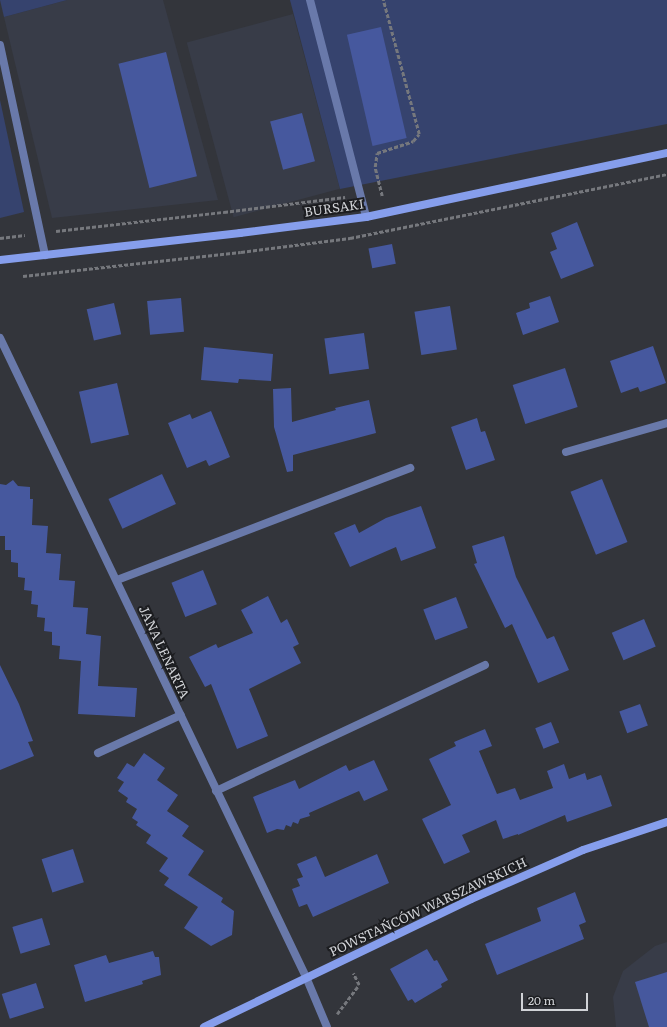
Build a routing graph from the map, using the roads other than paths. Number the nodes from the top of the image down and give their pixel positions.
1 (310, 0) edge
2 (0, 45) edge
3 (667, 153) edge
4 (366, 217) junction
5 (45, 255) junction
6 (0, 260) edge
7 (0, 338) edge
8 (667, 422) edge
9 (566, 452) dead end
10 (410, 468) dead end
11 (117, 580) junction
12 (485, 665) dead end
13 (181, 715) junction
14 (98, 753) dead end
15 (216, 791) junction
16 (667, 822) edge
17 (306, 977) junction
18 (204, 1027) edge
19 (327, 1027) edge

1 - 4 street
2 - 5 street
3 - 4 street, BURSAKI
4 - 5 street, BURSAKI
5 - 6 street, BURSAKI
7 - 11 street, JANA LENARTA
8 - 9 street
10 - 11 street
11 - 13 street, JANA LENARTA
12 - 15 street
13 - 14 street
13 - 15 street, JANA LENARTA
15 - 17 street, JANA LENARTA
16 - 17 street, POWSTAŃCÓW WARSZAWSKICH
17 - 18 street, POWSTAŃCÓW WARSZAWSKICH
17 - 19 street, JANA LENARTA

